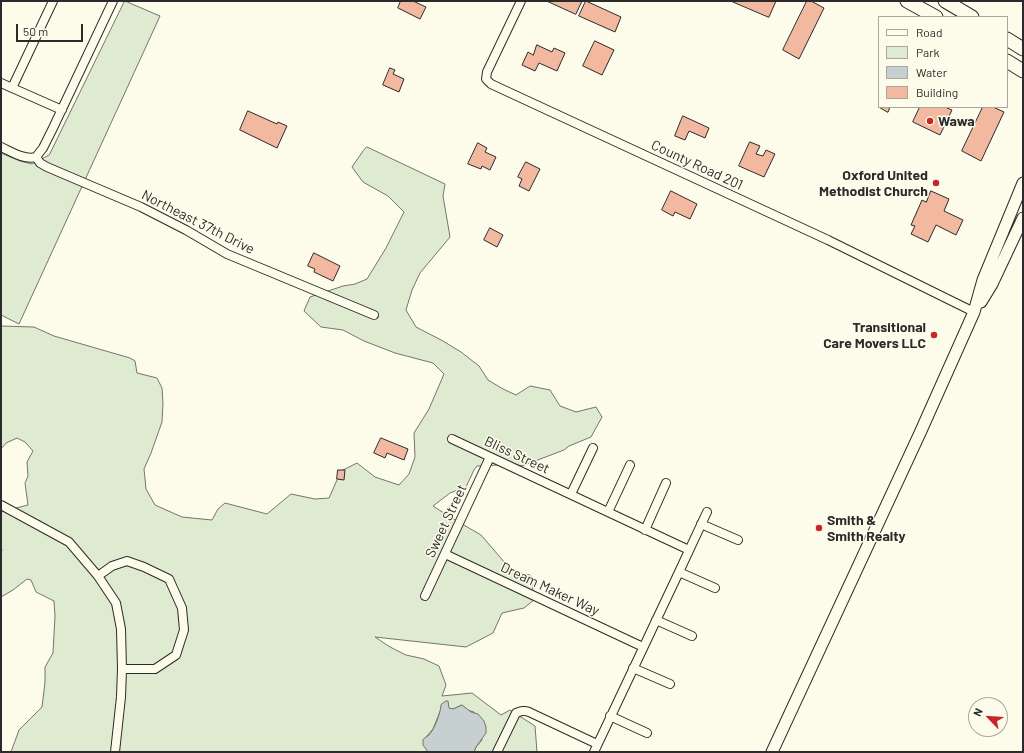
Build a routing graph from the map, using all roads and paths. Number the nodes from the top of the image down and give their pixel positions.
1 (52, 1) edge
2 (113, 1) edge
3 (521, 1) edge
4 (908, 1) edge
5 (946, 1) edge
6 (934, 16) edge
7 (970, 16) edge
8 (1008, 40) edge
9 (1023, 49) edge
10 (1008, 62) edge
11 (1023, 71) edge
12 (1, 83) edge
13 (12, 88) junction
14 (62, 110) junction
15 (1, 146) edge
16 (36, 157) junction
17 (1023, 183) edge
18 (1023, 218) edge
19 (974, 312) junction
20 (374, 315) dead end
21 (452, 439) dead end
22 (593, 448) dead end
23 (490, 457) junction
24 (630, 465) dead end
25 (666, 483) dead end
26 (571, 494) junction
27 (1, 505) edge
28 (608, 512) junction
29 (707, 512) dead end
30 (701, 524) junction
31 (645, 530) junction
32 (738, 540) dead end
33 (689, 550) junction
34 (445, 554) junction
35 (679, 572) junction
36 (98, 576) junction
37 (715, 588) dead end
38 (425, 596) dead end
39 (656, 620) junction
40 (692, 636) dead end
41 (643, 647) junction
42 (634, 668) junction
43 (122, 669) junction
44 (670, 684) dead end
45 (610, 716) junction
46 (647, 733) dead end
47 (595, 748) edge
48 (115, 752) edge
49 (497, 752) edge
50 (772, 752) edge

1 - 13 street
2 - 14 street
3 - 19 street, County Road 201
4 - 6 main road
5 - 7 main road
8 - 9 main road
10 - 11 main road
12 - 13 street
13 - 14 street
14 - 16 street
15 - 16 street
16 - 20 street, Northeast 37th Drive
17 - 19 street
18 - 19 street
19 - 50 street
21 - 23 street, Bliss Street
22 - 26 street
23 - 26 street, Bliss Street
23 - 34 street, Sweet Street
24 - 28 street
25 - 31 street
26 - 28 street, Bliss Street
27 - 36 street
28 - 31 street, Bliss Street
29 - 30 street
30 - 32 street
30 - 33 street
31 - 33 street, Bliss Street
33 - 35 street
34 - 38 street, Sweet Street
34 - 41 street, Dream Maker Way
35 - 37 street
35 - 39 street
36 - 43 street
36 - 43 street
39 - 40 street
39 - 41 street
41 - 42 street
42 - 44 street
42 - 45 street
43 - 48 street
45 - 46 street
45 - 47 street
47 - 49 street

